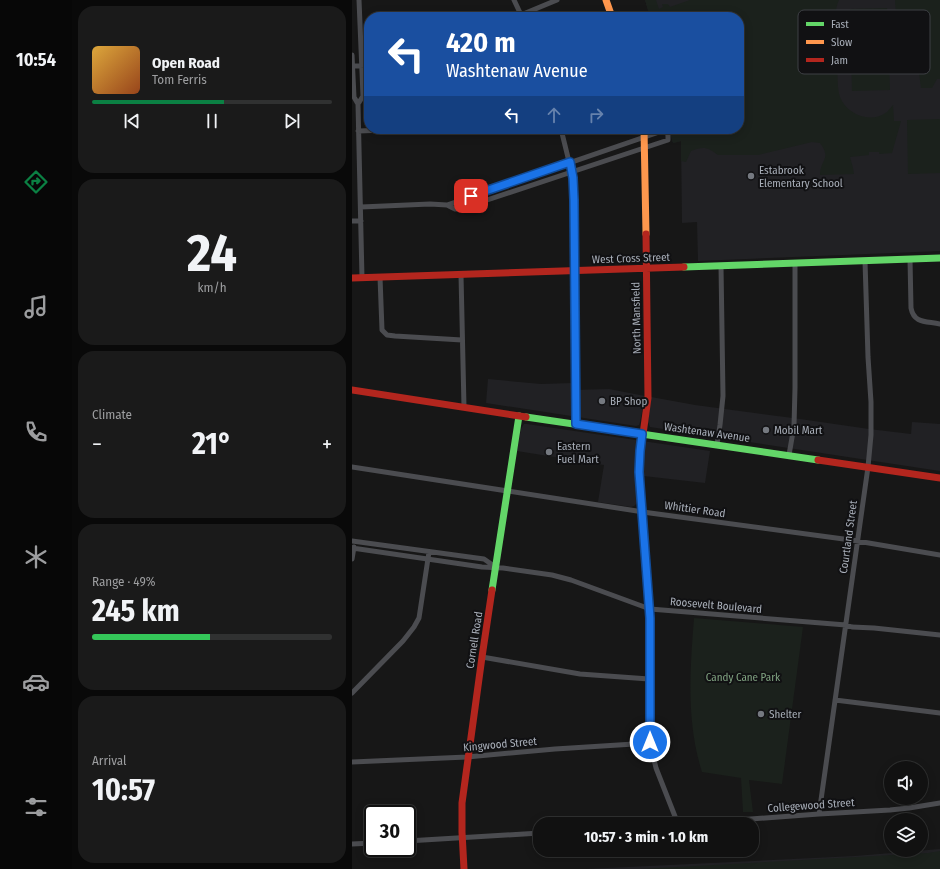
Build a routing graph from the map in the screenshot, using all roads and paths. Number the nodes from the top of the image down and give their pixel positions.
1 (359, 0) edge
2 (514, 0) edge
3 (557, 0) edge
4 (606, 0) edge
5 (518, 12) edge
6 (528, 12) edge
7 (610, 12) edge
8 (352, 55) edge
9 (352, 66) edge
10 (361, 66) junction
11 (364, 66) edge
12 (358, 104) junction
13 (358, 132) junction
14 (364, 132) edge
15 (562, 134) edge
16 (653, 134) edge
17 (667, 134) edge
18 (644, 137) junction
19 (352, 140) edge
20 (358, 140) junction
21 (644, 148) junction
22 (570, 162) junction
23 (572, 172) junction
24 (447, 205) junction
25 (361, 207) junction
26 (352, 221) edge
27 (361, 221) junction
28 (940, 258) edge
29 (910, 259) junction
30 (865, 261) junction
31 (795, 263) junction
32 (721, 266) junction
33 (646, 268) junction
34 (576, 271) junction
35 (461, 275) junction
36 (380, 277) junction
37 (352, 278) edge
38 (362, 278) junction
39 (940, 324) edge
40 (462, 340) junction
41 (352, 390) edge
42 (464, 407) junction
43 (519, 416) junction
44 (576, 424) junction
45 (642, 434) junction
46 (717, 445) junction
47 (789, 455) junction
48 (868, 467) junction
49 (352, 468) edge
50 (940, 478) edge
51 (507, 492) junction
52 (642, 512) junction
53 (353, 541) edge
54 (858, 541) junction
55 (353, 548) edge
56 (429, 552) junction
57 (940, 554) edge
58 (352, 559) edge
59 (427, 559) junction
60 (496, 567) junction
61 (650, 609) junction
62 (846, 625) junction
63 (940, 635) edge
64 (482, 657) junction
65 (649, 679) junction
66 (352, 693) edge
67 (835, 700) junction
68 (940, 713) edge
69 (650, 742) junction
70 (467, 757) junction
71 (352, 762) edge
72 (940, 803) edge
73 (819, 814) junction
74 (675, 817) edge
75 (759, 818) edge
76 (533, 833) edge
77 (463, 838) junction
78 (416, 841) edge
79 (364, 843) edge
80 (352, 844) edge
81 (464, 869) edge

1 - 10 street
2 - 5 street
3 - 6 street
4 - 7 main road
8 - 9 street
9 - 10 street
9 - 12 street
10 - 11 street
10 - 12 street
12 - 13 street
13 - 14 street
13 - 20 street
15 - 22 street
16 - 18 street
17 - 21 street
18 - 21 main road, North Mansfield
18 - 22 street
19 - 20 street
20 - 25 street
21 - 23 street
21 - 33 main road, North Mansfield
22 - 23 street
22 - 24 street
23 - 24 street
23 - 34 street
24 - 25 street
25 - 27 street
26 - 27 street
27 - 38 street
28 - 29 main road, West Cross Street
29 - 30 main road, West Cross Street
29 - 39 street
30 - 31 main road, West Cross Street
30 - 48 street, Courtland Street
31 - 32 main road, West Cross Street
31 - 47 street
32 - 33 main road, West Cross Street
32 - 46 street
33 - 34 main road, West Cross Street
33 - 45 main road, North Mansfield
34 - 35 main road, West Cross Street
34 - 44 street
35 - 36 main road, West Cross Street
35 - 40 street
36 - 38 main road, West Cross Street
36 - 40 street
37 - 38 main road, West Cross Street
40 - 42 street
41 - 42 main road, Washtenaw Avenue
42 - 43 main road, Washtenaw Avenue
43 - 44 main road, Washtenaw Avenue
43 - 51 main road, Cornell Road
44 - 45 main road, Washtenaw Avenue
45 - 46 main road, Washtenaw Avenue
45 - 52 street
46 - 47 main road, Washtenaw Avenue
47 - 48 main road, Washtenaw Avenue
48 - 50 main road, Washtenaw Avenue
48 - 54 street, Courtland Street
49 - 51 street, Whittier Road
51 - 52 street, Whittier Road
51 - 60 main road, Cornell Road
52 - 54 street, Whittier Road
52 - 61 street
53 - 55 street
53 - 56 street, Roosevelt Boulevard
54 - 57 street, Whittier Road
54 - 62 street, Courtland Street
55 - 58 street
55 - 59 street, Roosevelt Boulevard
56 - 59 street
56 - 60 street, Roosevelt Boulevard
59 - 60 street, Roosevelt Boulevard
59 - 66 street
60 - 61 street, Roosevelt Boulevard
60 - 64 main road, Cornell Road
61 - 62 street, Roosevelt Boulevard
61 - 65 street
62 - 63 street, Roosevelt Boulevard
62 - 67 street, Courtland Street
64 - 65 street
64 - 70 main road, Cornell Road
65 - 69 street
67 - 68 street
67 - 73 street, Courtland Street
69 - 70 street, Kingwood Street
69 - 74 street
70 - 71 street, Kingwood Street
70 - 77 main road, Cornell Road
72 - 73 street, Collegewood Street
73 - 75 street, Collegewood Street
76 - 77 street
77 - 78 street
77 - 81 main road, Cornell Road
79 - 80 street

